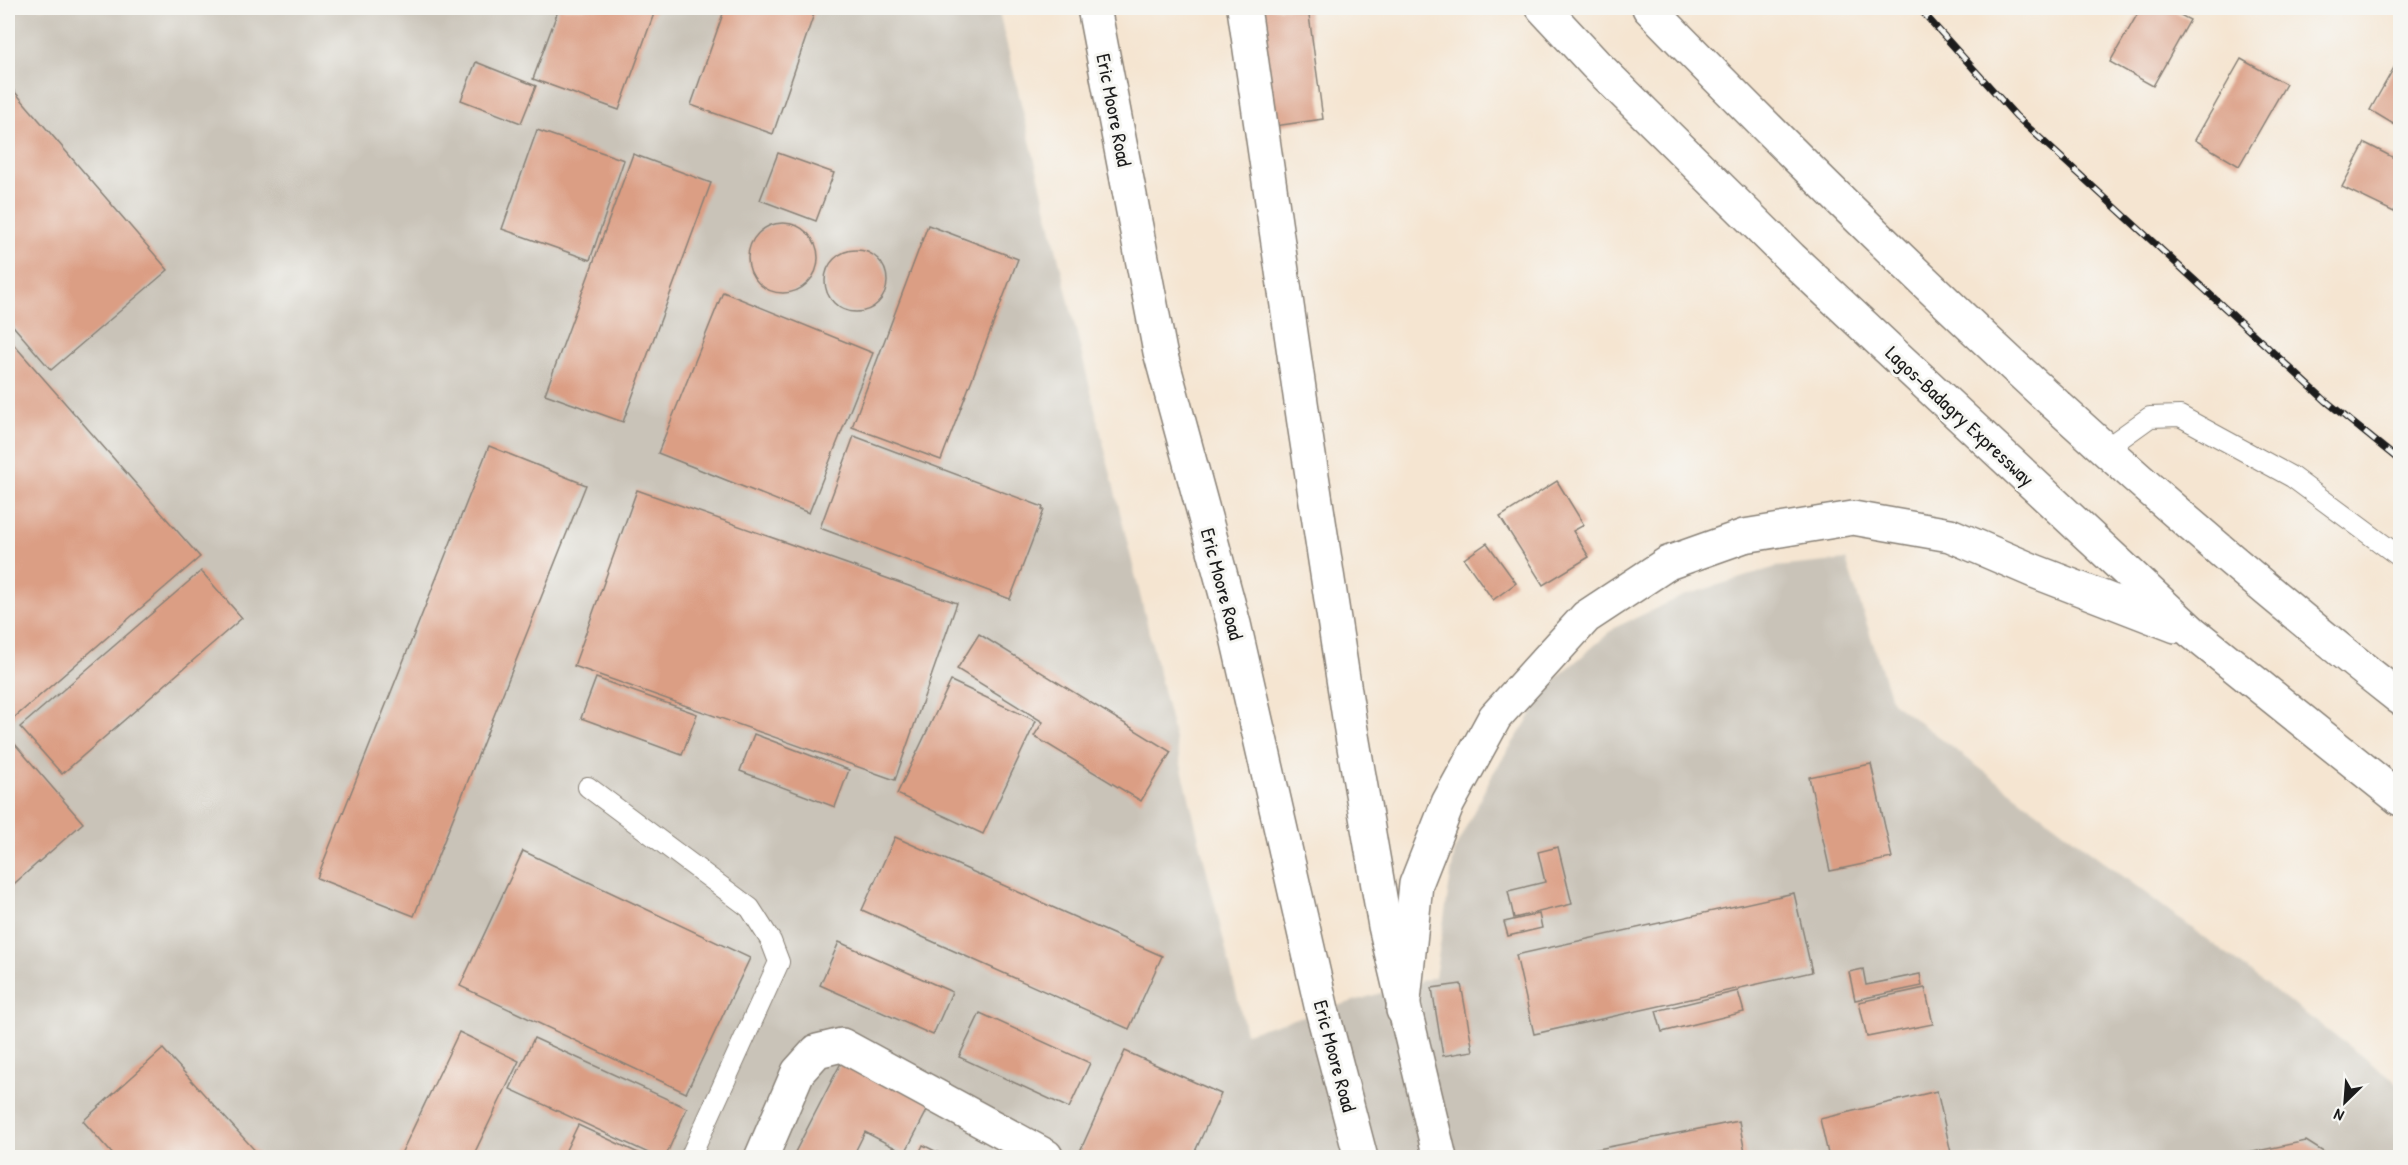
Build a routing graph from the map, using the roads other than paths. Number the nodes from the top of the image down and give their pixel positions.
1 (1094, 8) edge
2 (1543, 8) edge
3 (1649, 8) edge
4 (1246, 23) edge
5 (2104, 450) junction
6 (2400, 557) edge
7 (2192, 632) junction
8 (2400, 698) edge
9 (588, 787) dead end
10 (2400, 799) edge
11 (1403, 1010) junction
12 (1046, 1156) dead end
13 (690, 1158) edge
14 (761, 1158) edge
15 (1361, 1158) edge
16 (1440, 1158) edge

1 - 15 main road, Eric Moore Road
2 - 7 main road, Lagos-Badagry Expressway
3 - 5 main road
4 - 11 main road
5 - 6 lane
5 - 8 main road
7 - 10 main road, Lagos-Badagry Expressway
7 - 11 main road
9 - 13 lane
11 - 16 main road
12 - 14 main road

